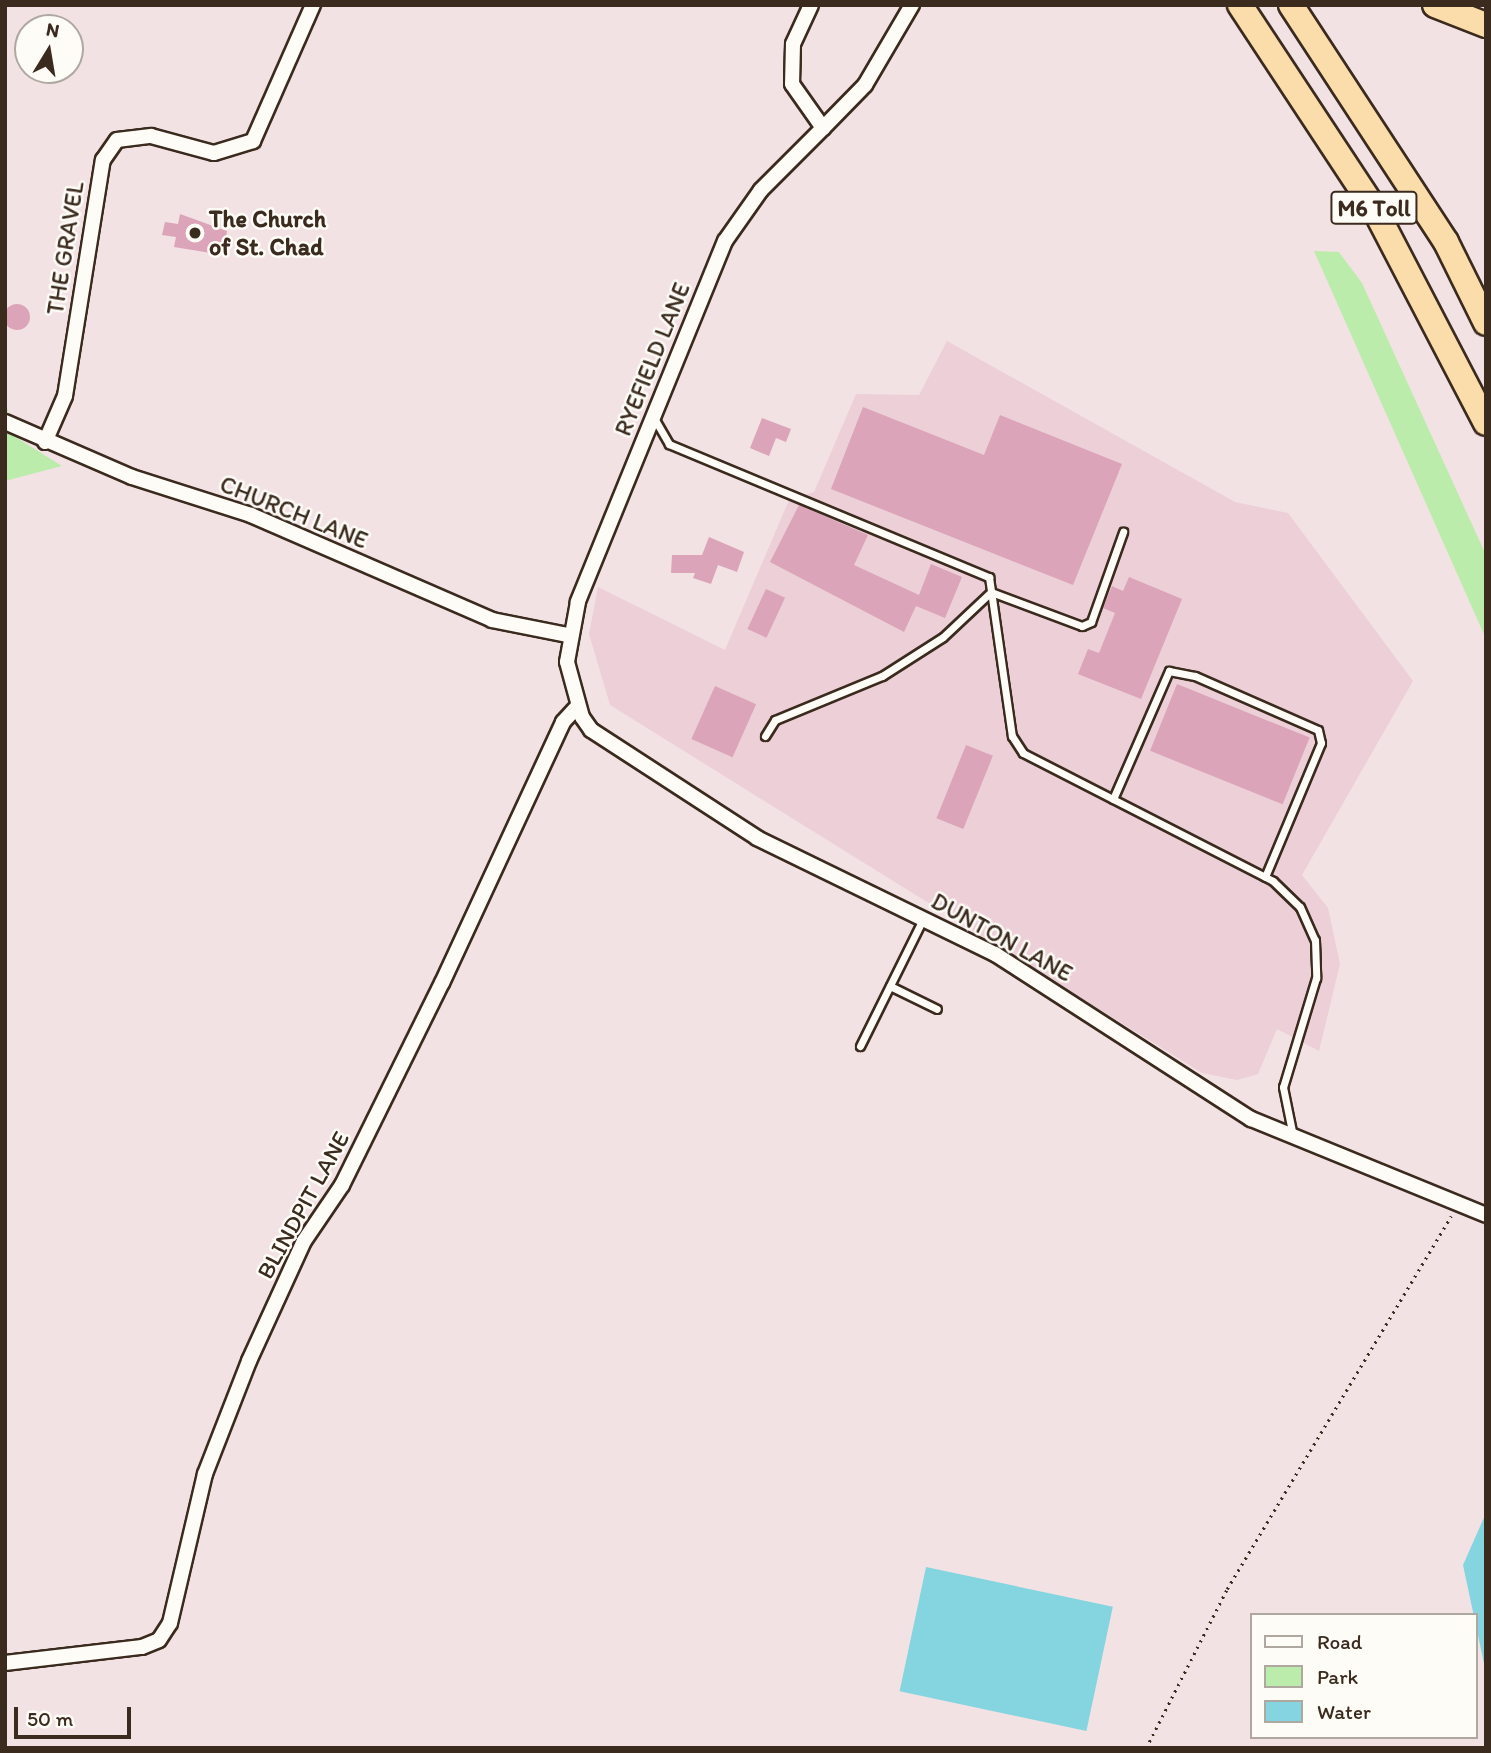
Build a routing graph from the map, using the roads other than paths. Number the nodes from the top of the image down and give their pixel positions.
1 (313, 5) edge
2 (811, 5) edge
3 (912, 5) edge
4 (1240, 5) edge
5 (1291, 5) edge
6 (1435, 5) edge
7 (1486, 25) edge
8 (823, 128) junction
9 (1486, 323) edge
10 (653, 417) junction
11 (5, 422) edge
12 (1486, 423) edge
13 (45, 443) junction
14 (1123, 531) dead end
15 (991, 592) junction
16 (568, 635) junction
17 (577, 706) junction
18 (765, 736) dead end
19 (1113, 799) junction
20 (1265, 877) junction
21 (923, 919) junction
22 (890, 986) junction
23 (937, 1009) dead end
24 (860, 1046) dead end
25 (1294, 1139) junction
26 (1486, 1215) edge
27 (5, 1663) edge

1 - 13 street, THE GRAVEL
2 - 8 street
3 - 8 street, RYEFIELD LANE
4 - 12 highway, M6 Toll
5 - 9 highway, M6 Toll
6 - 7 highway
8 - 10 street, RYEFIELD LANE
10 - 15 lane
10 - 16 street, RYEFIELD LANE
11 - 13 street, CHURCH LANE
13 - 16 street, CHURCH LANE
14 - 15 lane
15 - 18 lane
15 - 19 lane
16 - 17 street, DUNTON LANE
17 - 21 street, DUNTON LANE
17 - 27 street, BLINDPIT LANE
19 - 20 lane
19 - 20 lane
20 - 25 lane
21 - 22 lane
21 - 25 street, DUNTON LANE
22 - 23 lane
22 - 24 lane
25 - 26 street, DUNTON LANE

